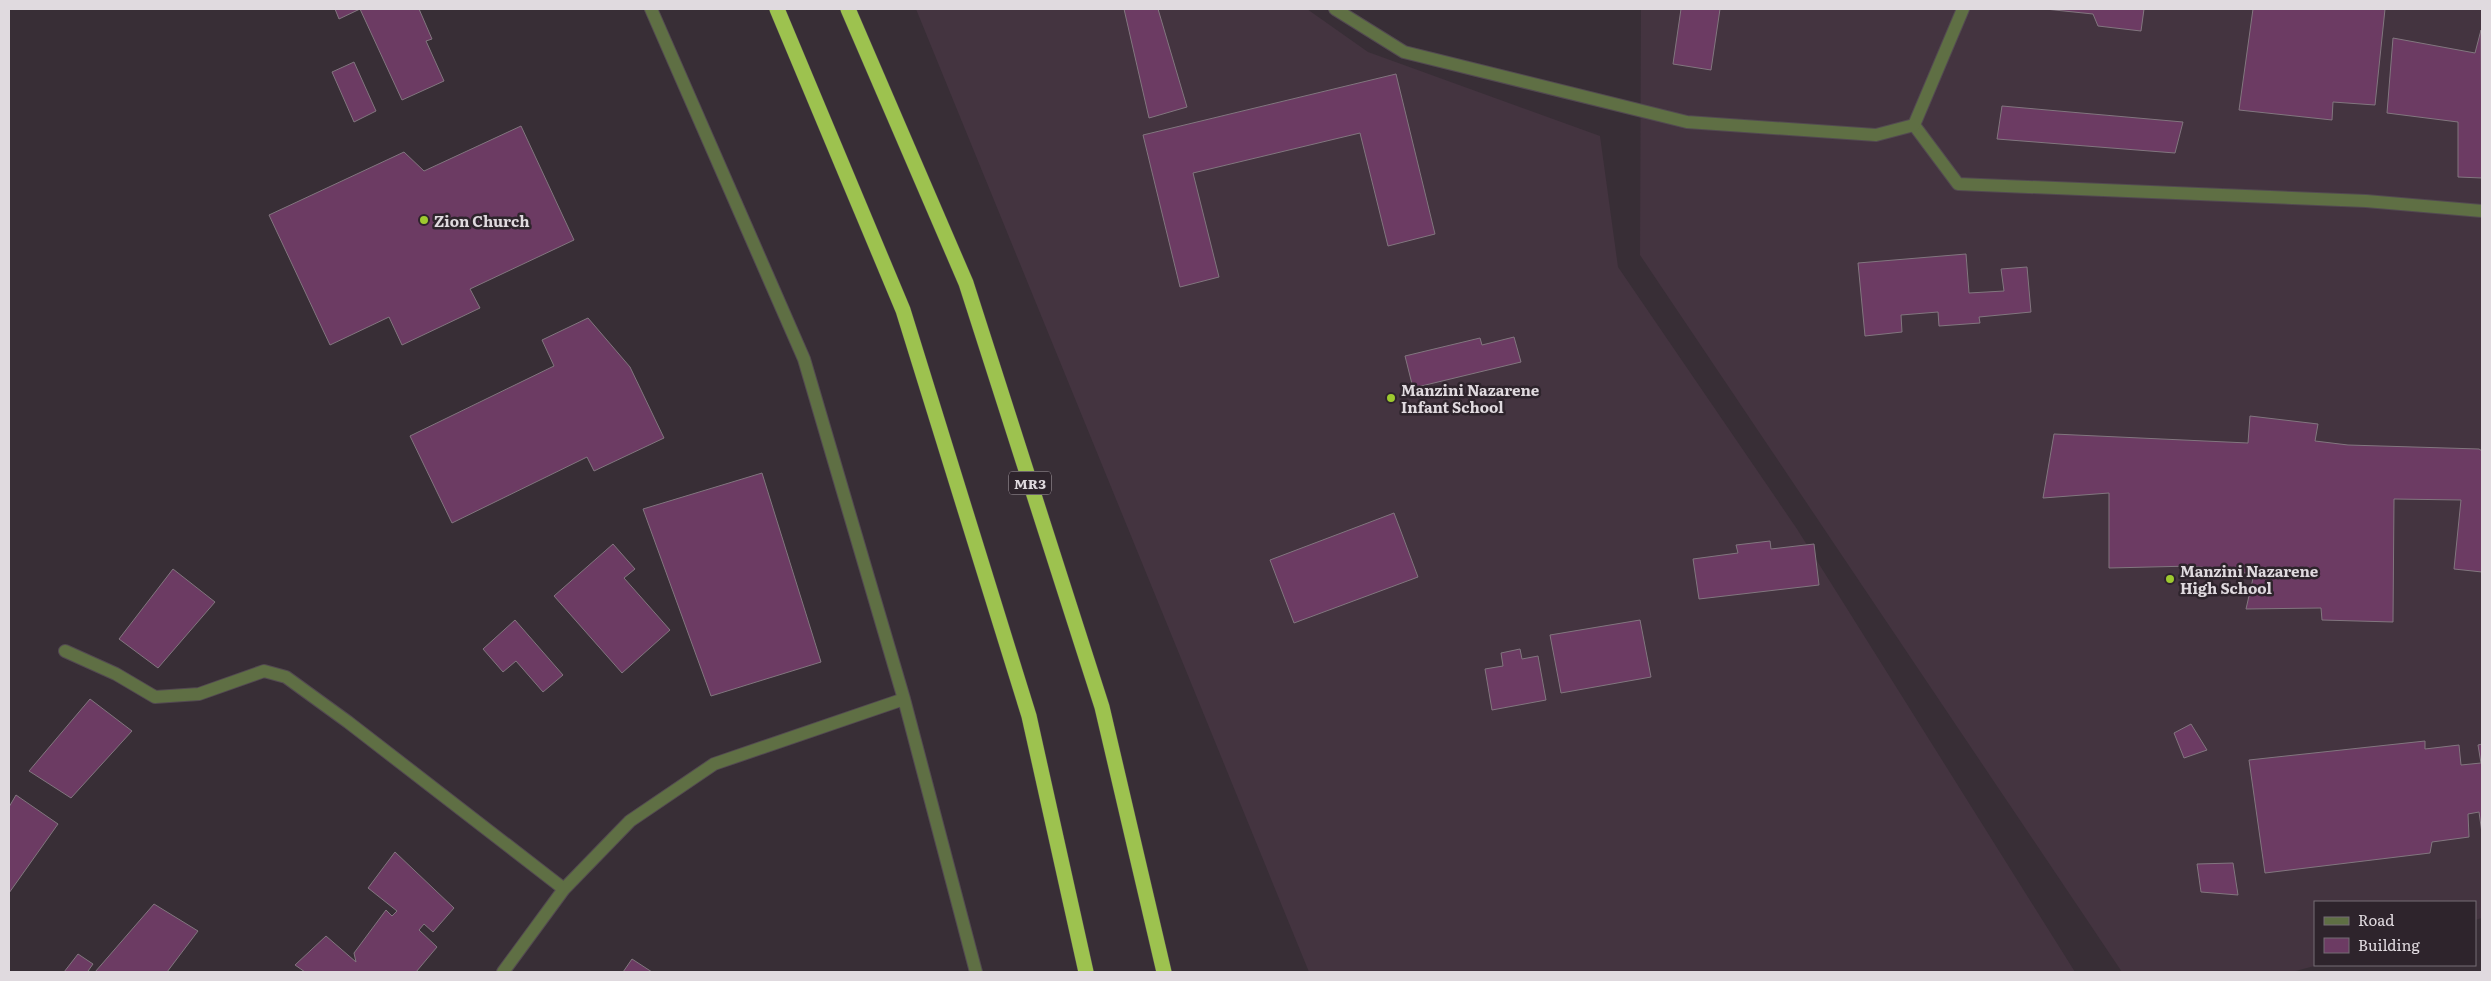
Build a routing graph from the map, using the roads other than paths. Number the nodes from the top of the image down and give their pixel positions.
1 (651, 9) edge
2 (777, 9) edge
3 (848, 9) edge
4 (1335, 9) edge
5 (1963, 9) edge
6 (1914, 125) junction
7 (2482, 211) edge
8 (65, 651) dead end
9 (904, 698) junction
10 (564, 889) junction
11 (503, 972) edge
12 (976, 972) edge
13 (1086, 972) edge
14 (1164, 972) edge

1 - 9 street
2 - 13 highway
3 - 14 highway, MR3
4 - 6 street
5 - 6 street
6 - 7 street
8 - 10 street
9 - 10 street
9 - 12 street
10 - 11 street

